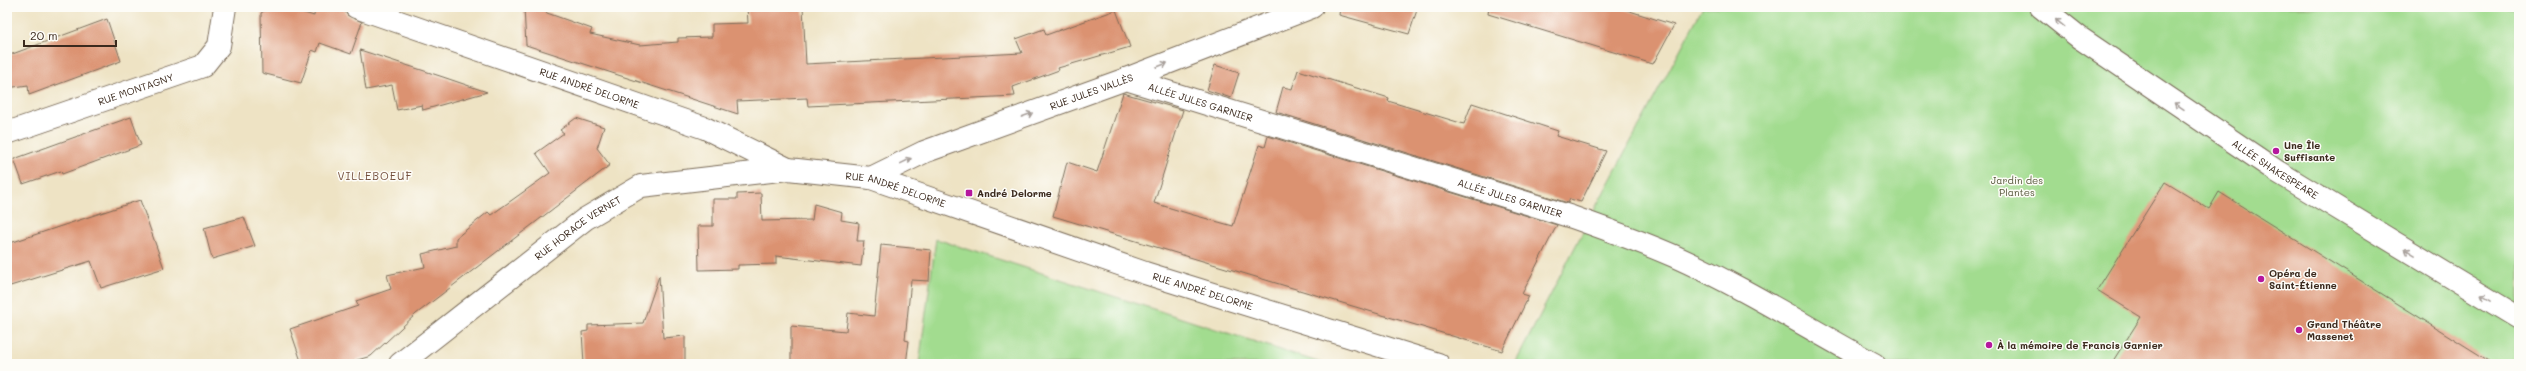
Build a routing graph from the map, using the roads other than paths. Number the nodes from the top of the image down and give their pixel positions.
1 (225, 7) edge
2 (356, 7) edge
3 (1312, 7) edge
4 (2041, 7) edge
5 (1126, 79) junction
6 (7, 132) edge
7 (788, 168) junction
8 (871, 178) junction
9 (2519, 318) edge
10 (400, 364) edge
11 (1438, 364) edge
12 (1874, 364) edge

1 - 6 street, RUE MONTAGNY
2 - 7 street, RUE ANDRÉ DELORME
5 -> 3 street, RUE JULES VALLÈS
9 -> 4 street, ALLÉE SHAKESPEARE
8 -> 5 street, RUE JULES VALLÈS
5 - 12 street, ALLÉE JULES GARNIER
7 - 8 street, RUE ANDRÉ DELORME
7 - 10 street, RUE HORACE VERNET
8 - 11 street, RUE ANDRÉ DELORME

